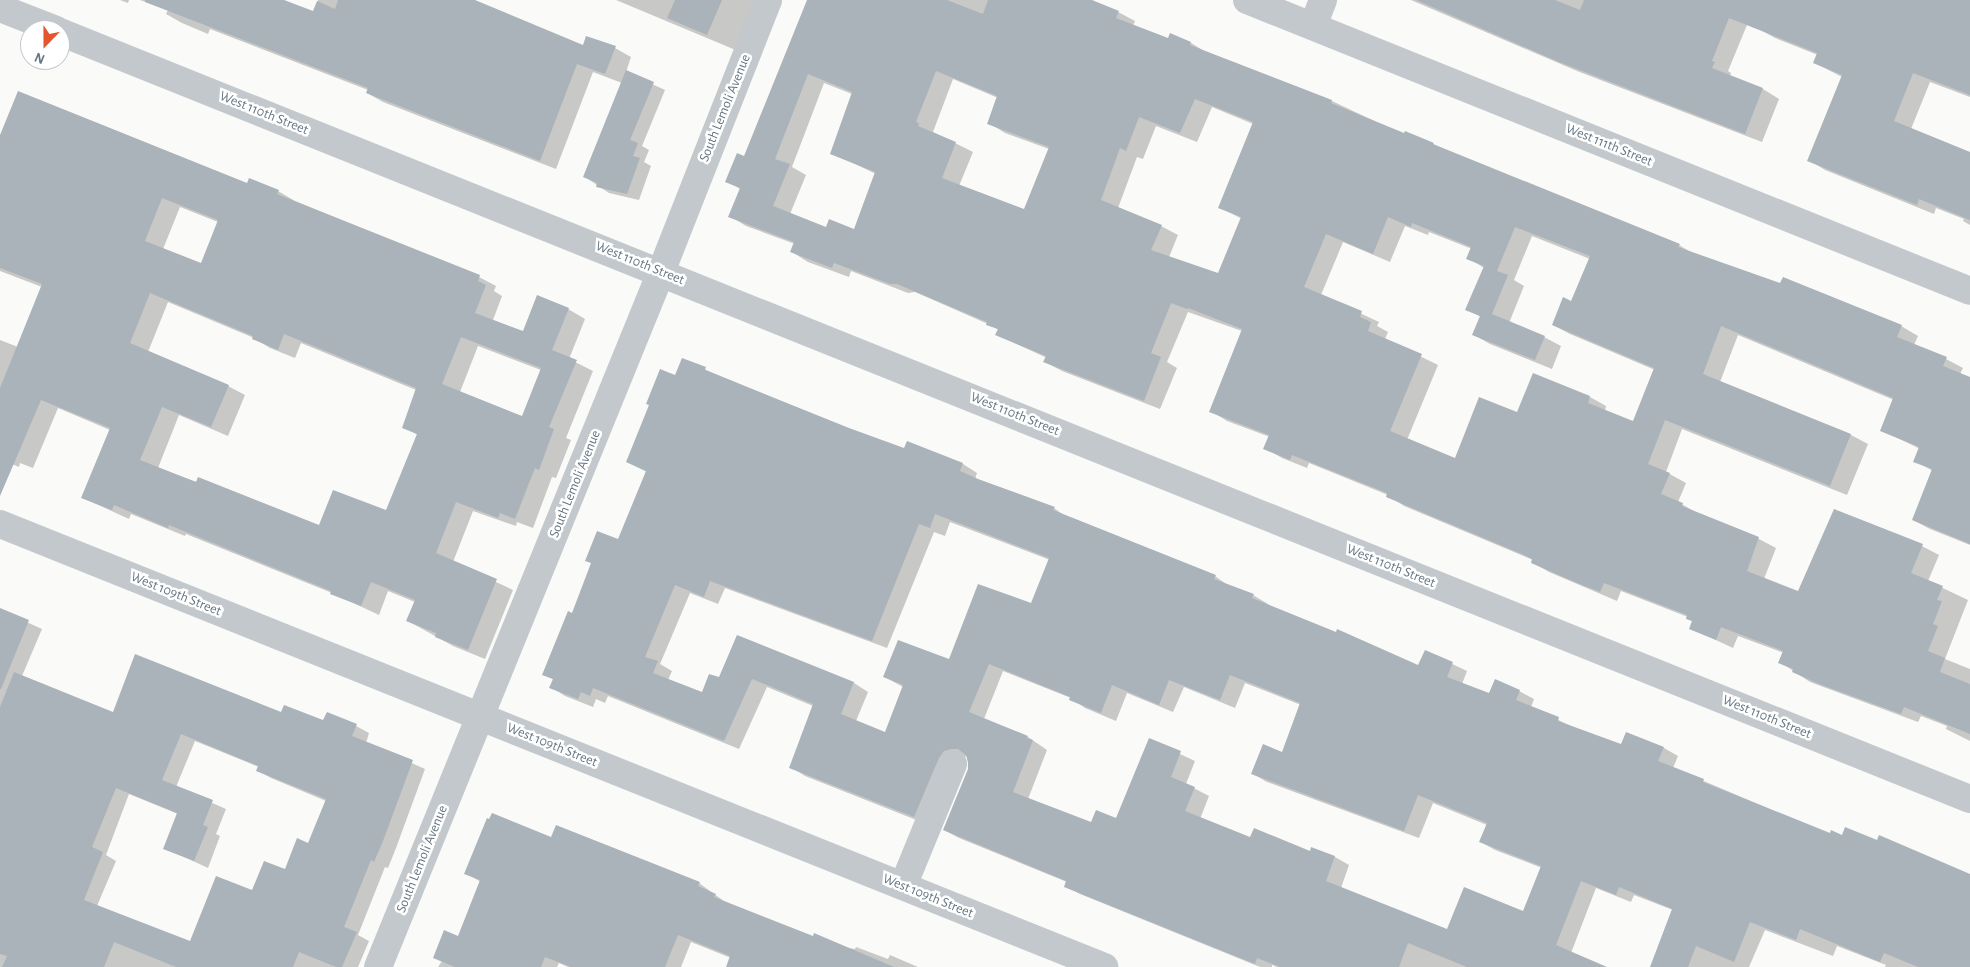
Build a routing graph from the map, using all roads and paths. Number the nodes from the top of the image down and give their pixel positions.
1 (768, 0) edge
2 (1247, 0) edge
3 (1323, 0) edge
4 (0, 8) edge
5 (31, 20) edge
6 (1313, 26) junction
7 (70, 36) edge
8 (660, 272) junction
9 (1970, 291) edge
10 (0, 524) edge
11 (481, 716) junction
12 (952, 764) dead end
13 (1970, 799) edge
14 (903, 886) junction
15 (378, 967) edge
16 (1104, 967) edge

1 - 8 street, South Lemoli Avenue
2 - 6 street, West 111th Street
3 - 6 street
4 - 5 street
6 - 9 street, West 111th Street
7 - 8 street, West 110th Street
8 - 11 street, South Lemoli Avenue
8 - 13 street, West 110th Street
10 - 11 street, West 109th Street
11 - 14 street, West 109th Street
11 - 15 street, South Lemoli Avenue
12 - 14 street
14 - 16 street, West 109th Street

